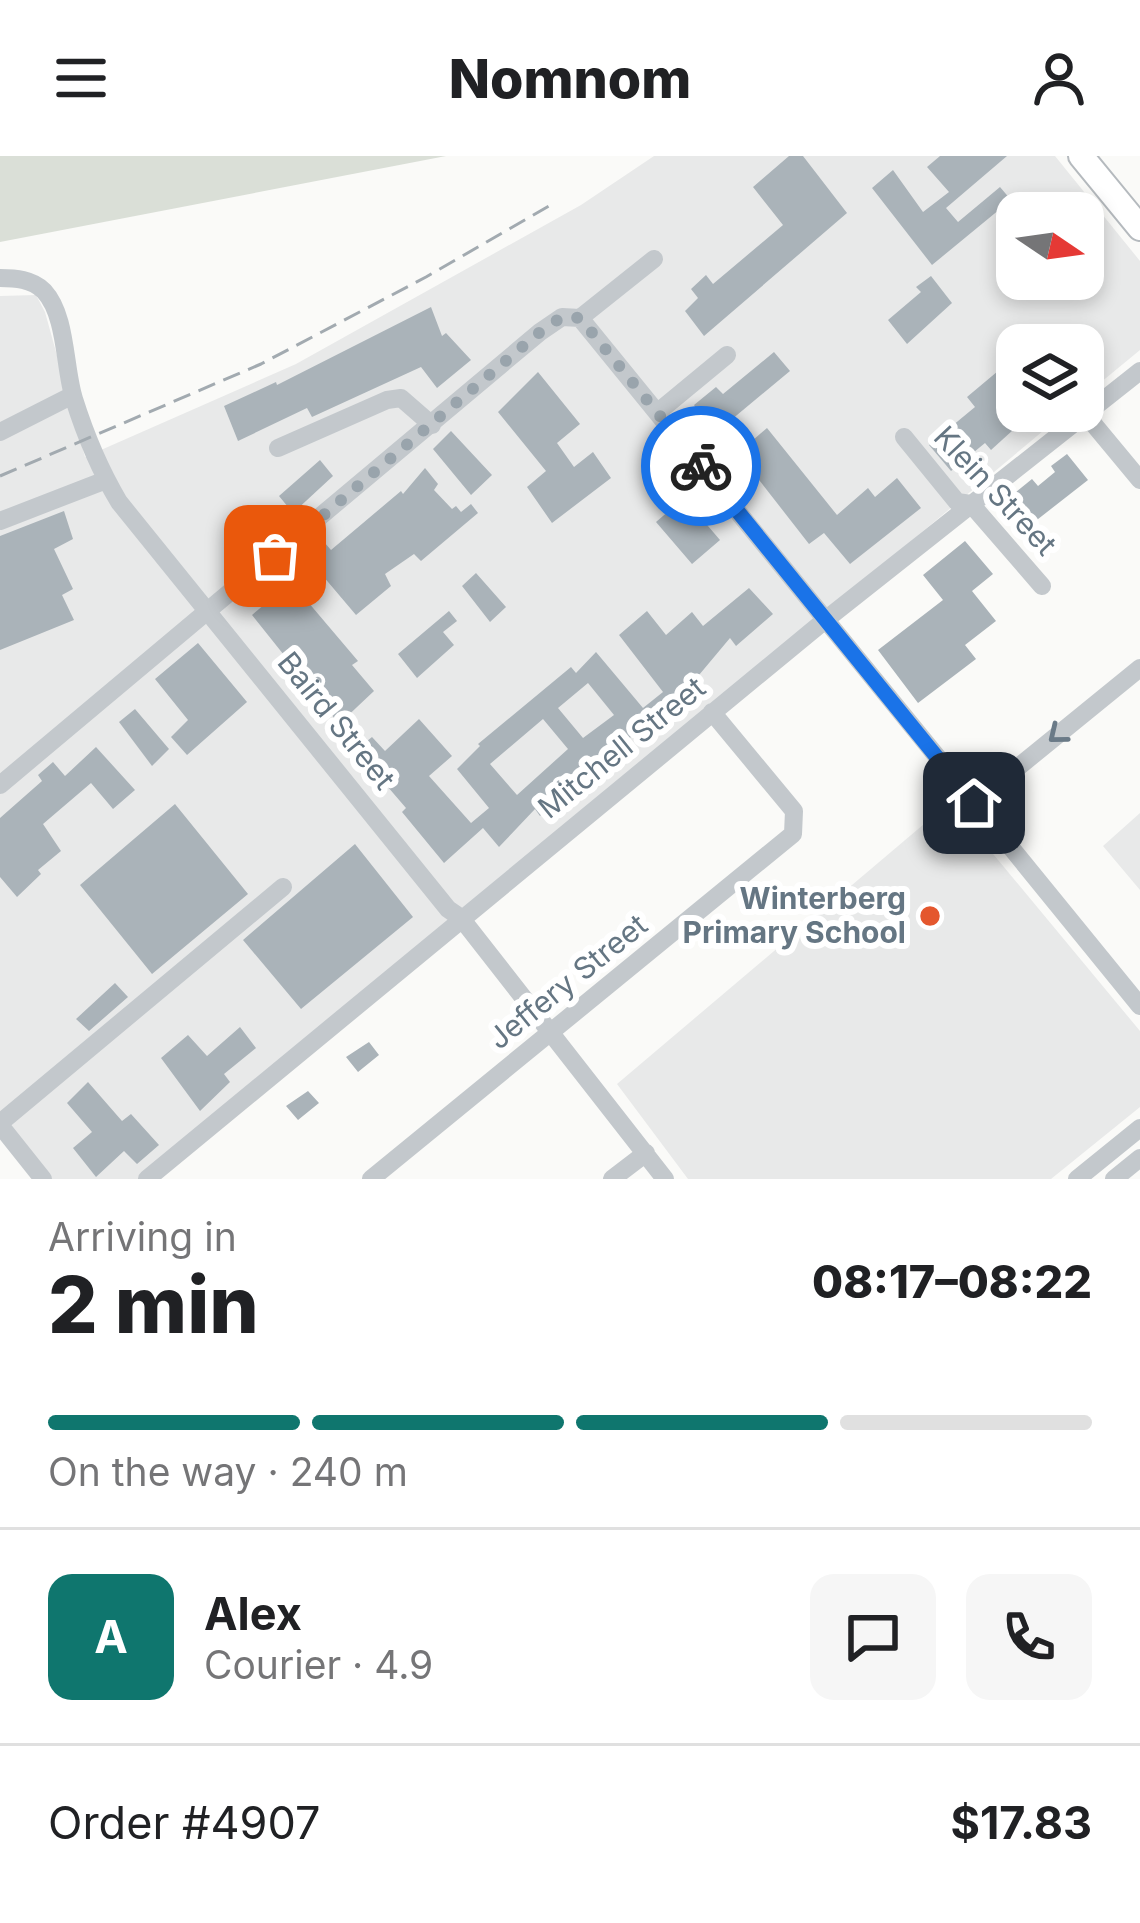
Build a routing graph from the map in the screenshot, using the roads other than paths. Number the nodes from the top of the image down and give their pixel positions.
1 (1091, 159) edge
2 (1140, 228) edge
3 (654, 259) dead end
4 (9, 279) edge
5 (580, 318) junction
6 (727, 355) dead end
7 (1140, 371) edge
8 (73, 395) junction
9 (1104, 400) edge
10 (658, 412) junction
11 (432, 425) junction
12 (0, 432) edge
13 (1064, 432) edge
14 (1100, 432) edge
15 (904, 436) dead end
16 (278, 448) dead end
17 (106, 480) junction
18 (1140, 480) edge
19 (971, 504) junction
20 (0, 521) edge
21 (1042, 586) dead end
22 (209, 611) junction
23 (824, 621) junction
24 (1140, 668) edge
25 (712, 712) junction
26 (0, 785) edge
27 (974, 803) junction
28 (283, 887) dead end
29 (461, 918) junction
30 (1140, 1006) edge
31 (551, 1036) junction
32 (0, 1124) edge
33 (1140, 1128) edge
34 (646, 1153) junction
35 (1140, 1158) edge
36 (43, 1179) edge
37 (147, 1179) edge
38 (371, 1179) edge
39 (612, 1179) edge
40 (665, 1179) edge
41 (1077, 1179) edge
42 (1114, 1179) edge

1 - 2 main road
3 - 5 street
4 - 8 street, Baird Street
5 - 10 street
5 - 11 street
6 - 10 street
7 - 9 street, Mitchell Street
8 - 12 street
8 - 17 street, Baird Street
10 - 23 street
11 - 16 street
11 - 22 street
13 - 19 street, Mitchell Street
14 - 18 street
15 - 19 street, Klein Street
17 - 20 street
17 - 22 street, Baird Street
19 - 21 street, Klein Street
19 - 23 street, Mitchell Street
22 - 26 street
22 - 29 street, Baird Street
23 - 25 street, Mitchell Street
23 - 27 street
24 -> 27 street
25 - 29 street, Mitchell Street
25 - 31 street, Jeffery Street
27 - 30 street
28 - 32 street
29 - 31 street, Baird Street
29 - 37 street, Mitchell Street
31 - 34 street, Baird Street
31 - 38 street, Jeffery Street
32 - 36 street
33 - 41 street
34 - 39 street
34 - 40 street, Baird Street
35 - 42 street

